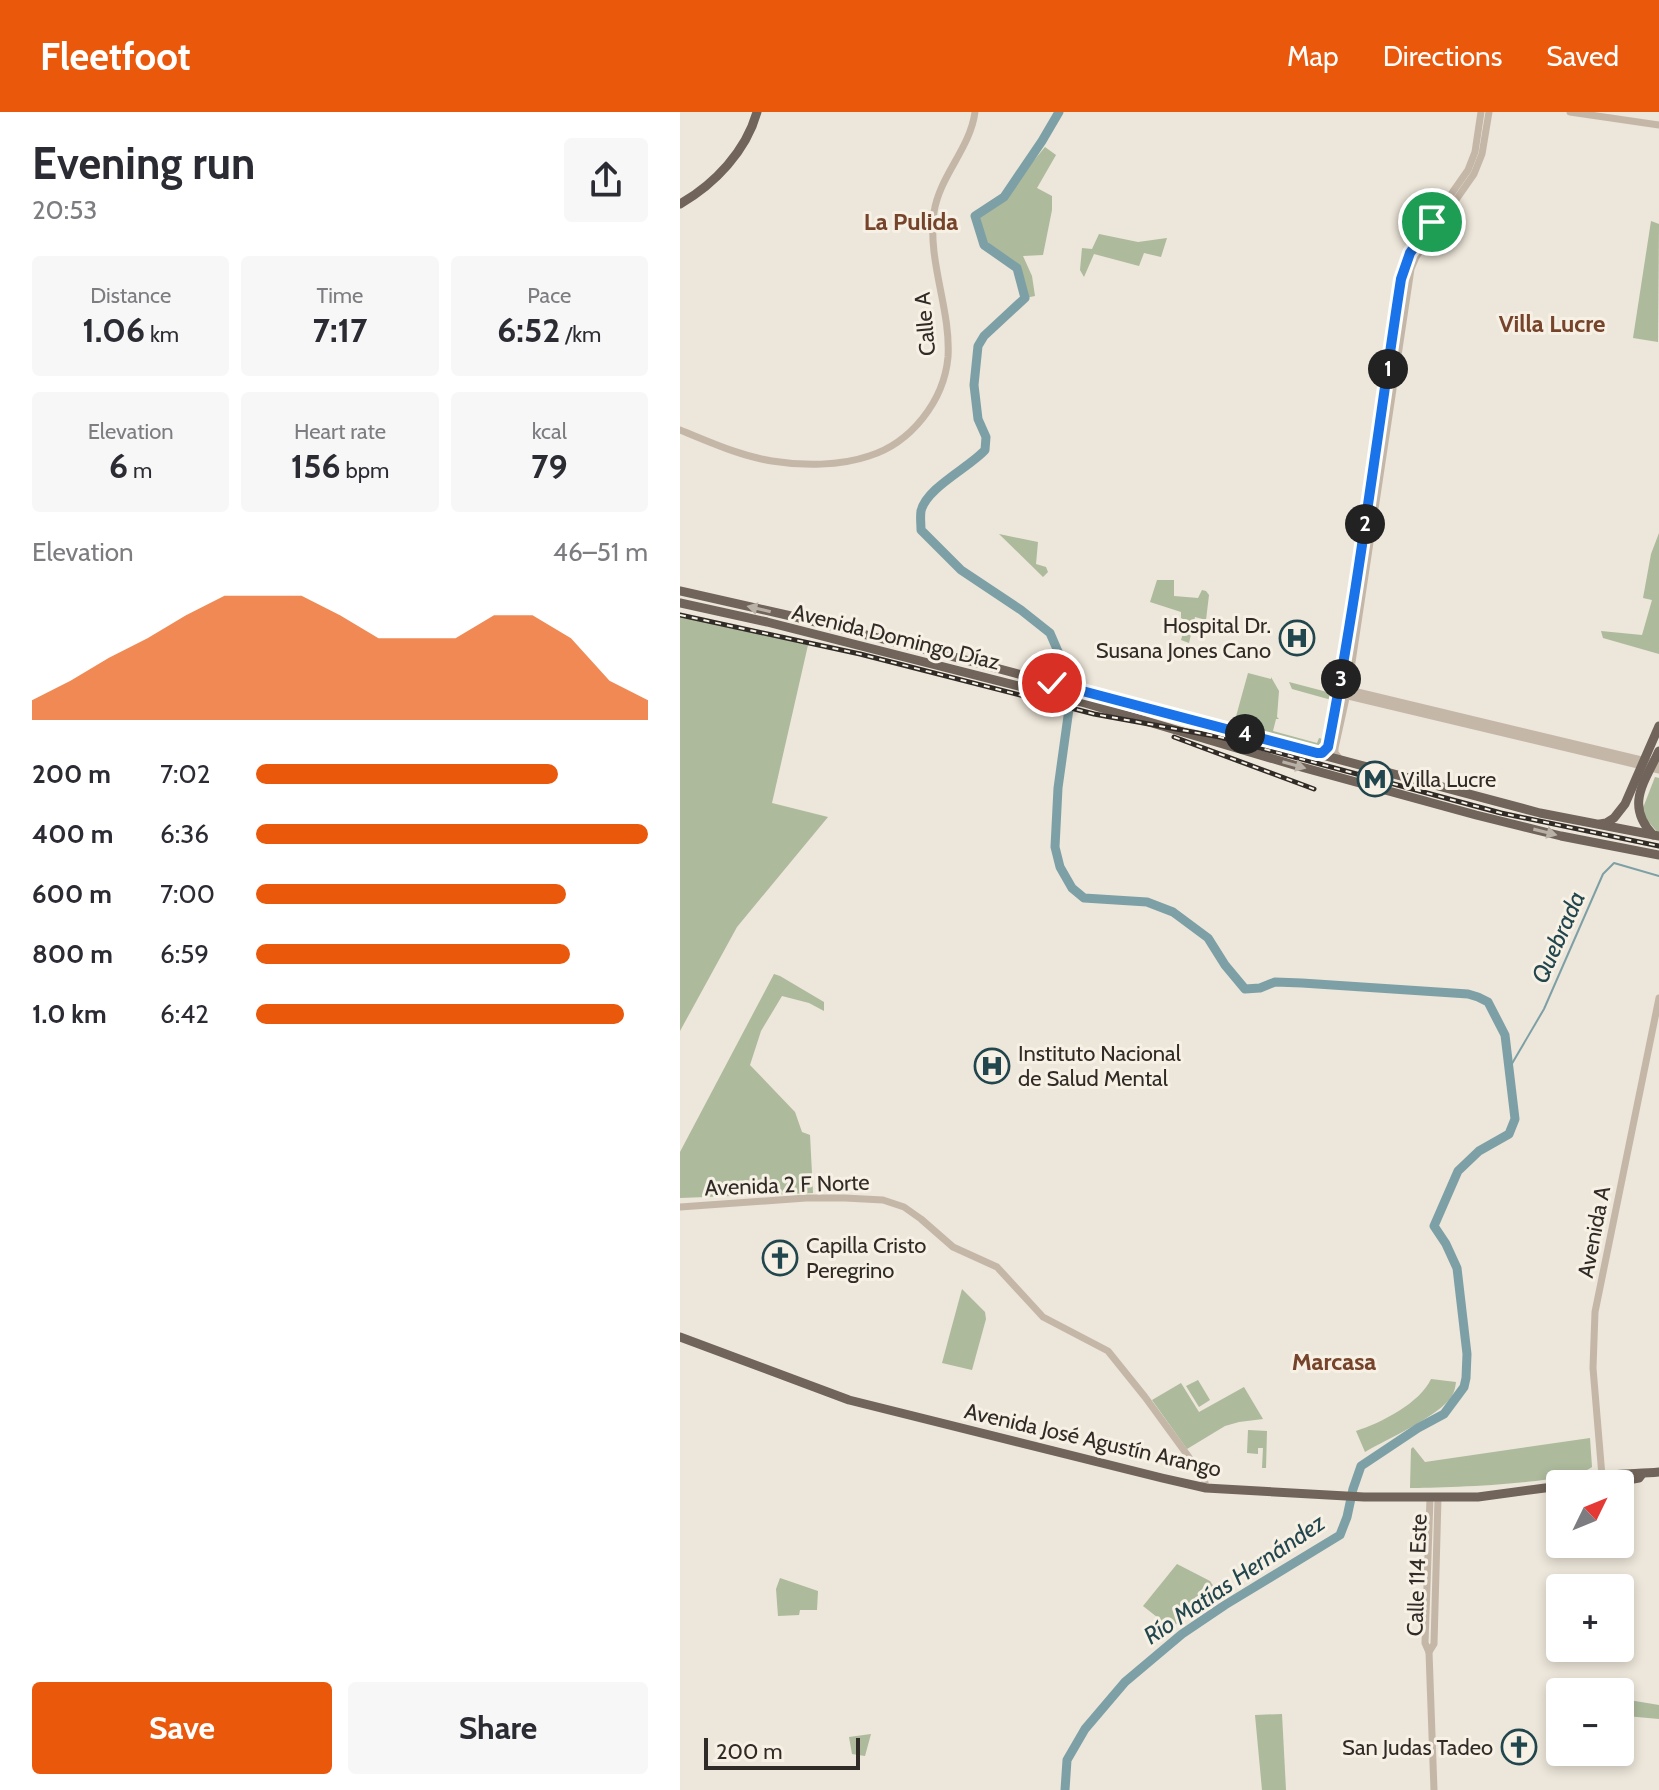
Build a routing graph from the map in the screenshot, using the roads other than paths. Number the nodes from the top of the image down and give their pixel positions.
1 (757, 112) edge
2 (975, 112) edge
3 (1481, 112) edge
4 (1489, 112) edge
5 (1570, 112) edge
6 (1659, 125) edge
7 (1475, 163) junction
8 (680, 204) edge
9 (680, 430) edge
10 (680, 591) edge
11 (680, 604) edge
12 (1343, 691) junction
13 (1659, 726) edge
14 (1659, 751) edge
15 (1317, 753) junction
16 (1342, 760) junction
17 (1651, 765) edge
18 (1597, 824) junction
19 (1656, 835) edge
20 (1659, 855) edge
21 (1659, 998) edge
22 (680, 1207) edge
23 (680, 1337) edge
24 (1603, 1470) edge
25 (1659, 1472) edge
26 (1634, 1478) edge
27 (1206, 1488) junction
28 (1546, 1488) edge
29 (1434, 1498) junction
30 (1434, 1790) edge

1 - 8 main road
2 - 9 street, Calle A
3 - 7 street
4 - 7 street
5 - 6 street
7 - 12 street
15 -> 10 main road, Avenida Domingo Díaz
11 -> 20 main road, Avenida Domingo Díaz
12 - 15 street
12 - 16 street
12 - 17 street
13 - 17 main road
14 - 17 main road
15 - 16 main road, Avenida Domingo Díaz
16 - 18 main road, Avenida Domingo Díaz
17 - 18 main road
17 - 19 main road
18 - 19 main road, Avenida Domingo Díaz
21 - 24 street, Avenida A
22 - 27 street, Avenida 2 F Norte
23 - 27 main road, Avenida José Agustín Arango
25 - 26 main road
27 - 29 main road, Avenida José Agustín Arango
28 - 29 main road, Avenida José Agustín Arango
29 - 30 street, Calle 114 Este

